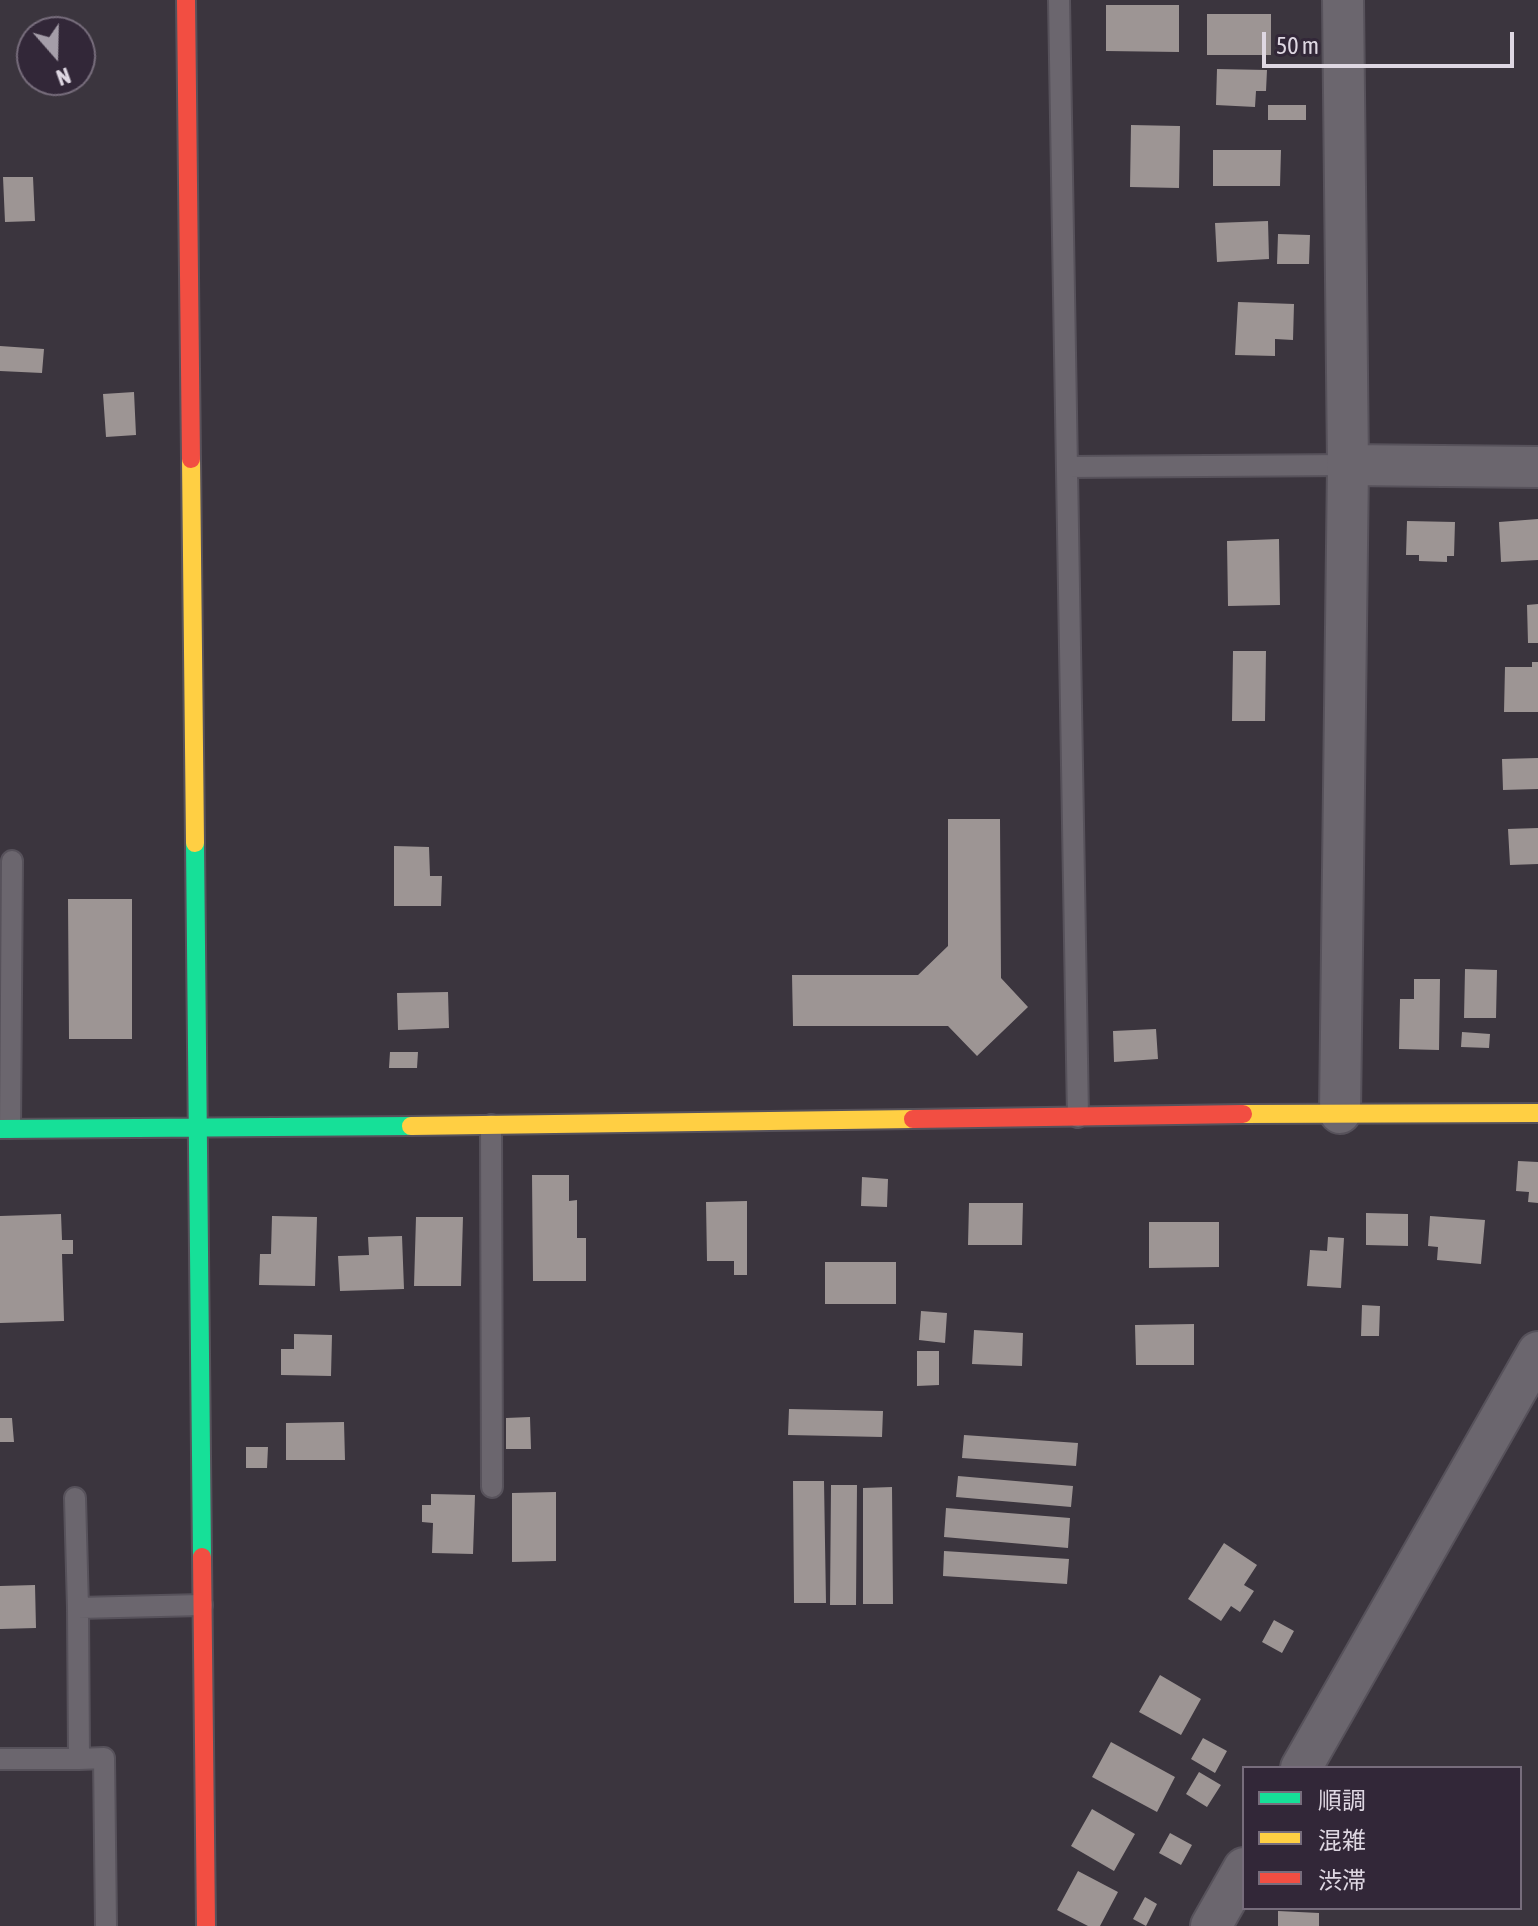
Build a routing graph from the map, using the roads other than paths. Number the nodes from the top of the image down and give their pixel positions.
1 (186, 0) edge
2 (1059, 0) edge
3 (1343, 0) edge
4 (1348, 465) junction
5 (1067, 467) junction
6 (1538, 467) edge
7 (12, 861) dead end
8 (1340, 1113) junction
9 (1538, 1113) edge
10 (1078, 1117) junction
11 (491, 1125) junction
12 (197, 1127) junction
13 (5, 1128) edge
14 (1538, 1352) edge
15 (492, 1487) dead end
16 (75, 1498) dead end
17 (202, 1605) junction
18 (78, 1608) junction
19 (0, 1759) edge
20 (79, 1759) junction
21 (1302, 1766) edge
22 (1242, 1872) edge
23 (106, 1926) edge
24 (206, 1926) edge
25 (1211, 1926) edge

1 - 12 street
2 - 5 lane
3 - 4 street
4 - 5 lane
4 - 6 street
4 - 8 street
5 - 10 lane
7 - 13 lane
8 - 9 street
8 - 10 street
10 - 11 street
11 - 12 street
11 - 15 lane
12 - 13 street
12 - 17 street
14 - 21 street
16 - 18 lane
17 - 18 lane
17 - 24 street
18 - 20 lane
19 - 20 lane
20 - 23 lane
22 - 25 street

